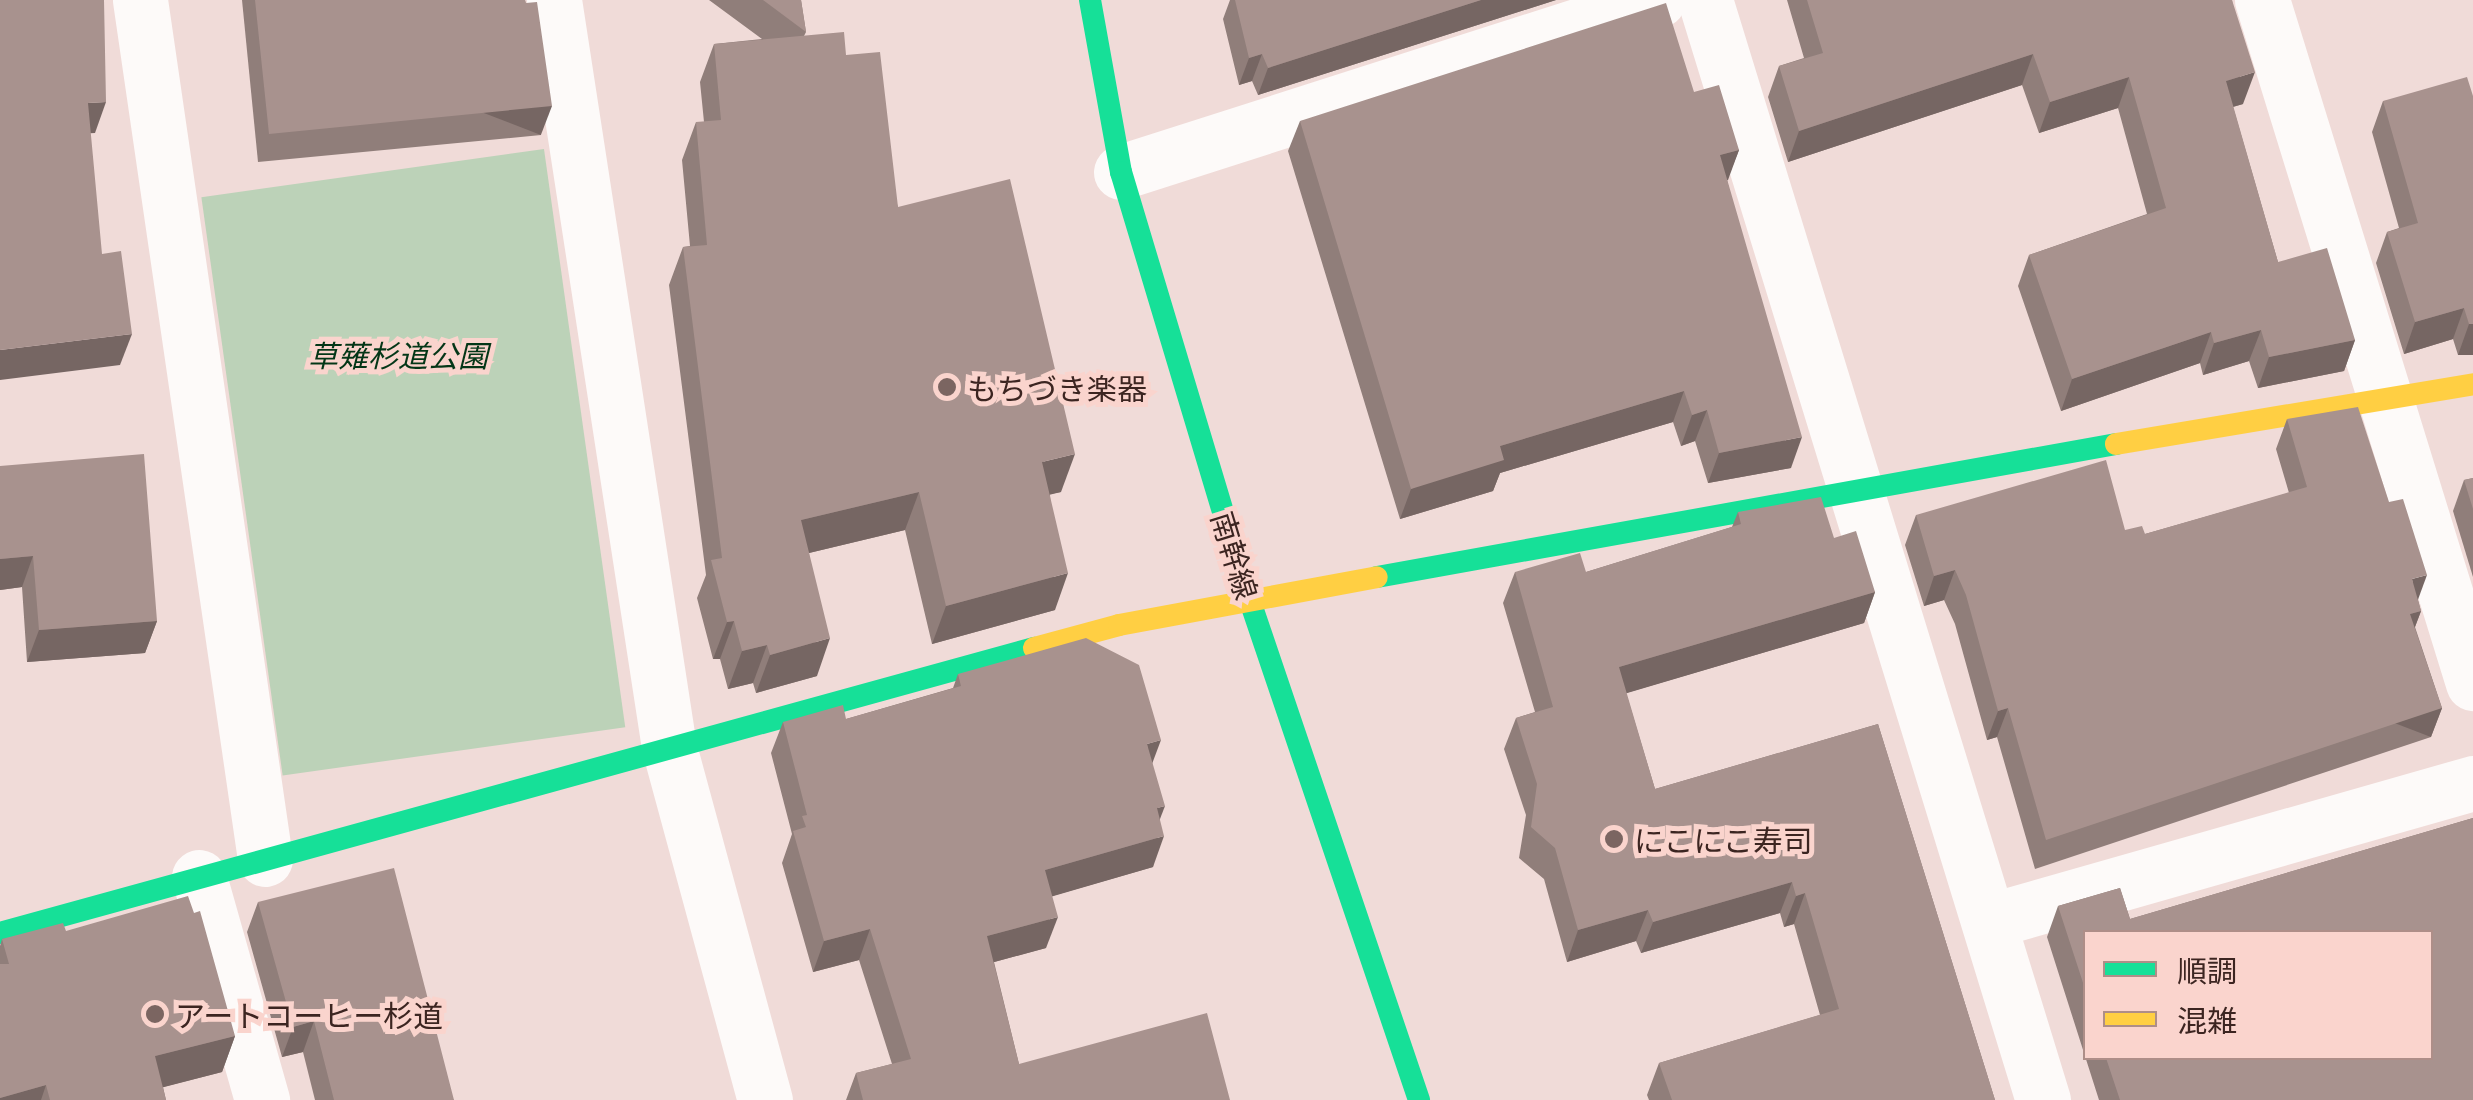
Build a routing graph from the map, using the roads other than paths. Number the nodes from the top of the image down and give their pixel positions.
1 (140, 0) edge
2 (554, 0) edge
3 (1090, 0) edge
4 (1658, 0) edge
5 (1705, 0) edge
6 (2262, 0) edge
7 (1121, 172) junction
8 (2473, 384) edge
9 (2388, 398) junction
10 (1859, 488) junction
11 (1250, 601) junction
12 (2473, 682) edge
13 (670, 747) junction
14 (2473, 783) edge
15 (265, 858) junction
16 (199, 877) junction
17 (1989, 921) junction
18 (0, 932) edge
19 (262, 1100) edge
20 (764, 1100) edge
21 (1419, 1100) edge
22 (2043, 1100) edge

1 - 15 street
2 - 13 street
3 - 7 street, 南幹線
4 - 7 street
5 - 10 street
6 - 9 street
7 - 11 street, 南幹線
8 - 9 street
9 - 10 street
9 - 12 street
10 - 11 street
10 - 17 street
11 - 13 street
11 - 21 street, 南幹線
13 - 15 street
13 - 20 street
14 - 17 street
15 - 16 street
16 - 18 street
16 - 19 street
17 - 22 street

